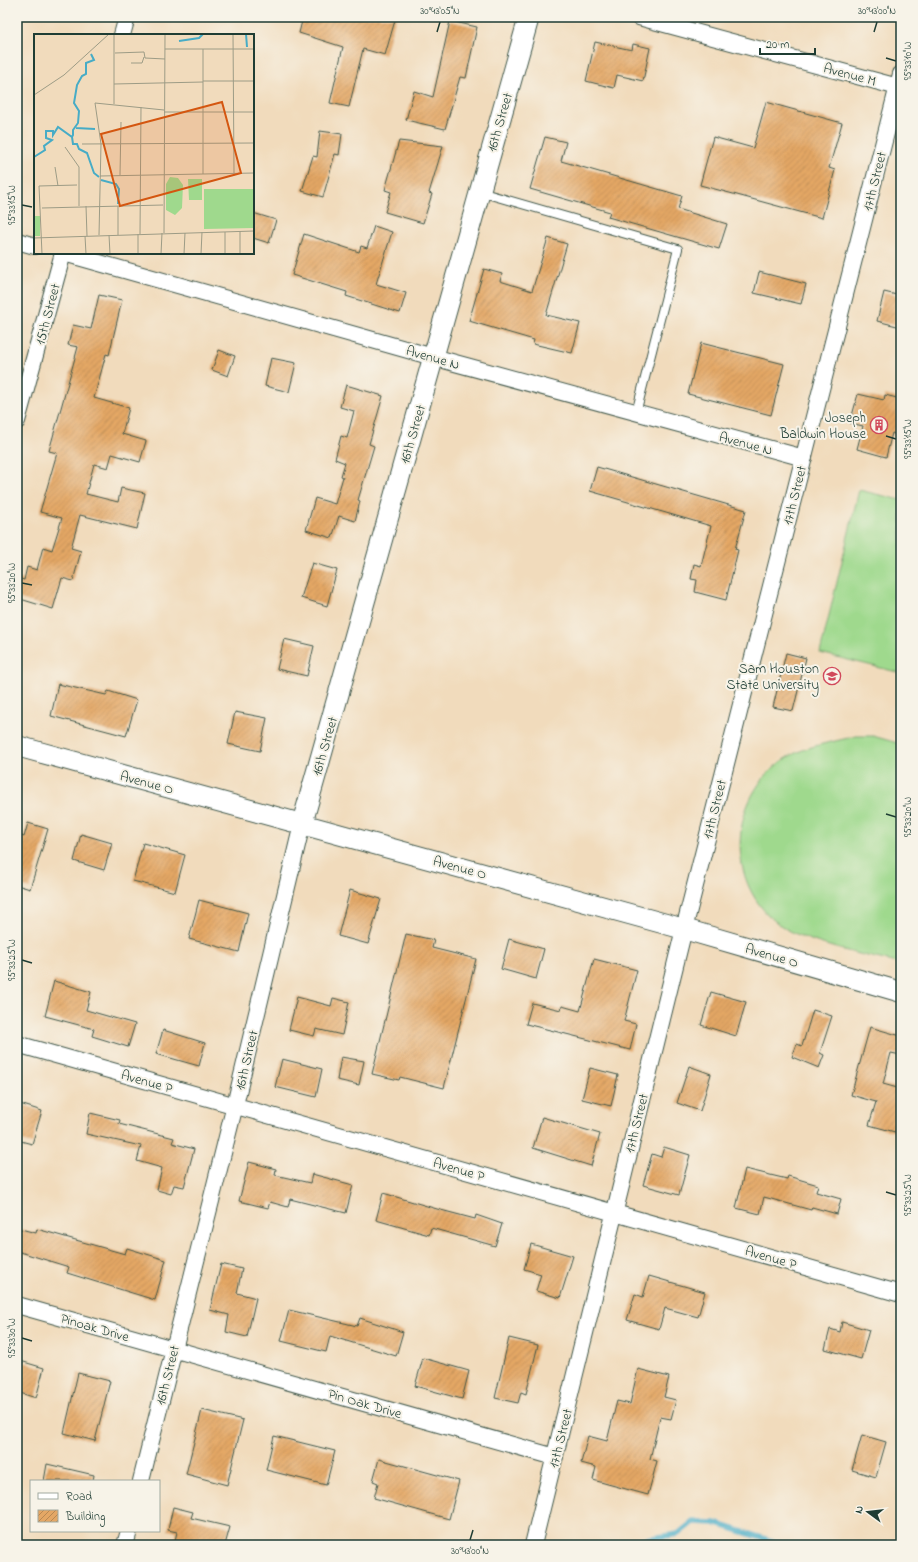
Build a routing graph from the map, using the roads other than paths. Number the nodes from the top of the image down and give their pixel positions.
1 (127, 17) edge
2 (529, 17) edge
3 (640, 17) edge
4 (122, 34) edge
5 (900, 80) edge
6 (480, 192) junction
7 (17, 241) edge
8 (34, 246) edge
9 (64, 254) edge
10 (68, 254) edge
11 (434, 357) junction
12 (636, 413) junction
13 (17, 421) edge
14 (804, 458) junction
15 (17, 746) edge
16 (302, 824) junction
17 (684, 929) junction
18 (901, 992) edge
19 (17, 1044) edge
20 (235, 1105) junction
21 (614, 1213) junction
22 (901, 1294) edge
23 (17, 1305) edge
24 (174, 1350) junction
25 (556, 1456) junction
26 (141, 1480) edge
27 (129, 1532) edge
28 (125, 1545) edge
29 (533, 1545) edge

1 - 4 street
2 - 6 street, 16th Street
3 - 5 street, Avenue M
5 - 14 street, 17th Street
6 - 11 street, 16th Street
6 - 12 lane
7 - 8 street
9 - 13 street, 15th Street
10 - 11 street, Avenue N
11 - 12 street, Avenue N
11 - 16 street, 16th Street
12 - 14 street, Avenue N
14 - 17 street, 17th Street
15 - 16 street, Avenue O
16 - 17 street, Avenue O
16 - 20 street, 16th Street
17 - 18 street, Avenue O
17 - 21 street, 17th Street
19 - 20 street, Avenue P
20 - 21 street, Avenue P
20 - 24 street, 16th Street
21 - 22 street, Avenue P
21 - 25 street, 17th Street
23 - 24 street, Pinoak Drive
24 - 25 street, Pin Oak Drive
24 - 26 street, 16th Street
25 - 29 street, 17th Street
27 - 28 street

